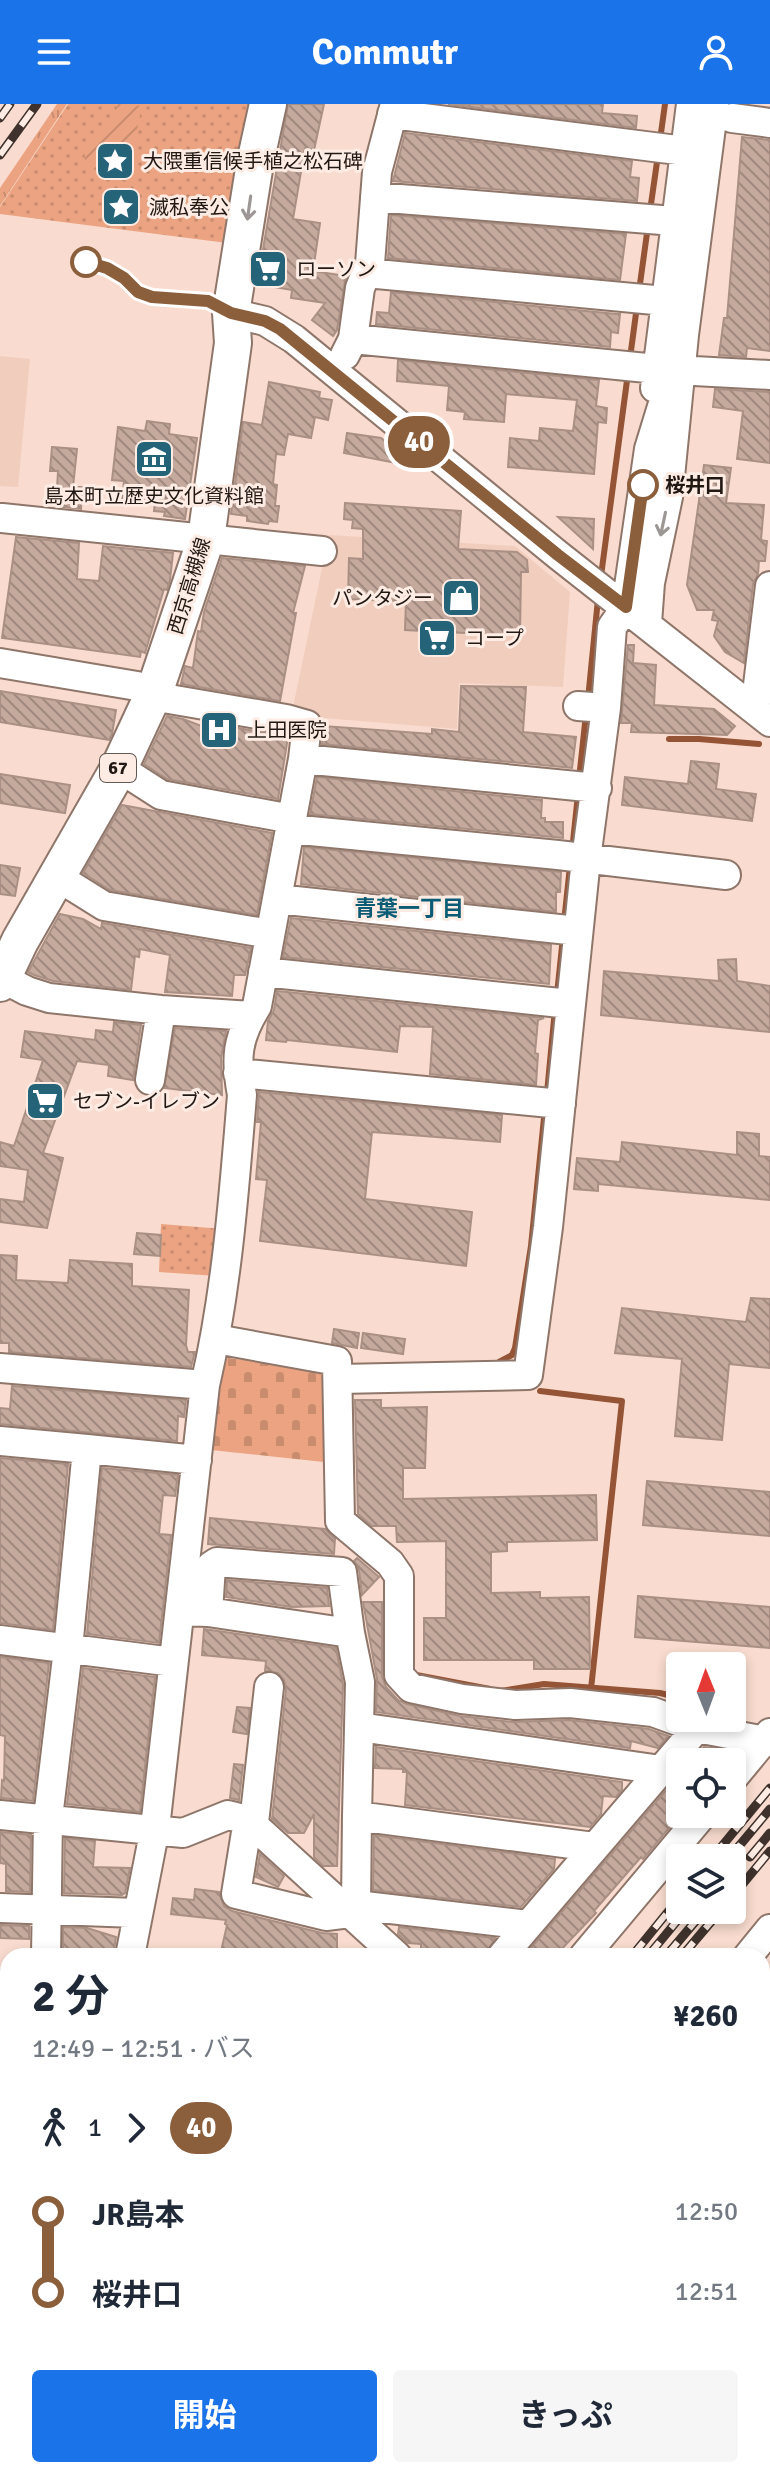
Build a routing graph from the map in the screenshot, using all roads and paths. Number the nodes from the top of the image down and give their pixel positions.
1 (268, 104) edge
2 (691, 104) edge
3 (393, 109) edge
4 (726, 109) edge
5 (770, 123) edge
6 (685, 151) junction
7 (375, 197) junction
8 (674, 221) junction
9 (366, 273) junction
10 (665, 301) junction
11 (231, 313) junction
12 (353, 339) junction
13 (657, 369) junction
14 (694, 371) junction
15 (336, 374) junction
16 (770, 375) edge
17 (661, 454) junction
18 (1, 521) edge
19 (206, 539) junction
20 (322, 551) dead end
21 (770, 586) edge
22 (637, 615) junction
23 (0, 663) edge
24 (154, 693) junction
25 (762, 716) edge
26 (303, 759) junction
27 (119, 768) junction
28 (584, 787) junction
29 (291, 824) junction
30 (575, 857) junction
31 (726, 875) dead end
32 (56, 876) junction
33 (277, 899) junction
34 (568, 930) junction
35 (270, 934) junction
36 (263, 972) junction
37 (1, 981) edge
38 (161, 1010) junction
39 (251, 1016) junction
40 (559, 1024) junction
41 (238, 1073) junction
42 (150, 1080) dead end
43 (561, 1104) junction
44 (216, 1339) junction
45 (0, 1368) edge
46 (339, 1372) junction
47 (205, 1385) junction
48 (0, 1441) edge
49 (87, 1449) junction
50 (197, 1460) junction
51 (194, 1612) junction
52 (350, 1633) junction
53 (0, 1640) edge
54 (68, 1649) junction
55 (173, 1662) junction
56 (269, 1687) dead end
57 (666, 1717) edge
58 (359, 1727) junction
59 (694, 1732) edge
60 (723, 1732) edge
61 (768, 1739) edge
62 (746, 1763) edge
63 (661, 1770) junction
64 (0, 1815) edge
65 (357, 1816) junction
66 (249, 1817) junction
67 (48, 1818) junction
68 (691, 1828) edge
69 (162, 1829) junction
70 (594, 1847) junction
71 (0, 1908) edge
72 (47, 1909) junction
73 (353, 1909) junction
74 (136, 1913) junction
75 (528, 1925) junction
76 (770, 1929) edge
77 (46, 1948) edge
78 (131, 1948) edge
79 (390, 1948) edge
80 (509, 1948) edge
81 (591, 1948) edge
82 (755, 1948) edge

1 -> 11 main road, 西京高槻線 / 67
2 - 6 street
3 - 6 street
3 - 7 street
4 - 5 street
4 - 14 street
4 - 17 street
6 - 8 street
7 - 8 street
7 - 9 street
8 - 10 street
9 - 10 street
9 - 12 street
10 - 13 street
11 - 15 street
11 - 19 main road, 西京高槻線 / 67
12 - 13 street
12 - 15 street
13 - 17 street
14 - 16 street
14 - 17 street
15 - 22 street
17 - 22 street
18 - 19 street
19 - 20 street
19 - 24 main road, 西京高槻線 / 67
21 - 25 street
22 - 25 street
22 - 28 street
23 - 24 street
24 - 26 street
24 - 27 main road, 西京高槻線 / 67
26 - 28 street
26 - 29 street
27 - 29 street
27 - 32 main road, 西京高槻線 / 67
28 - 30 street
29 - 30 street
29 - 33 street
30 - 31 street
30 - 34 street
32 - 35 street
32 - 37 main road, 西京高槻線 / 67
33 - 34 street
33 - 35 street
34 - 40 street
35 - 36 street
36 - 39 street
36 - 40 street
37 - 38 street
38 - 39 street
38 - 42 street
39 - 41 street
40 - 43 street
41 - 43 street
41 - 44 street
43 - 46 street
44 - 46 street
44 - 47 street
45 - 47 street
46 - 57 street
47 - 50 street
48 - 49 street
49 - 50 street
49 - 54 street
50 - 51 street
51 - 52 street
51 - 52 street
51 - 55 street
52 - 58 street
53 - 54 street
54 - 55 street
54 - 67 street
55 - 69 street
56 - 66 street
58 - 63 street
58 - 65 street
59 - 63 street
60 - 61 street
61 - 62 street
63 - 70 street
64 - 67 street
65 - 70 street
65 - 73 street
66 - 69 street
66 - 73 street
66 - 73 street
67 - 69 street
67 - 72 street
68 - 81 street
69 - 74 street
70 - 75 street
71 - 72 street
72 - 74 street
72 - 77 street
73 - 75 street
73 - 79 street
74 - 78 street
75 - 80 street
76 - 82 street

